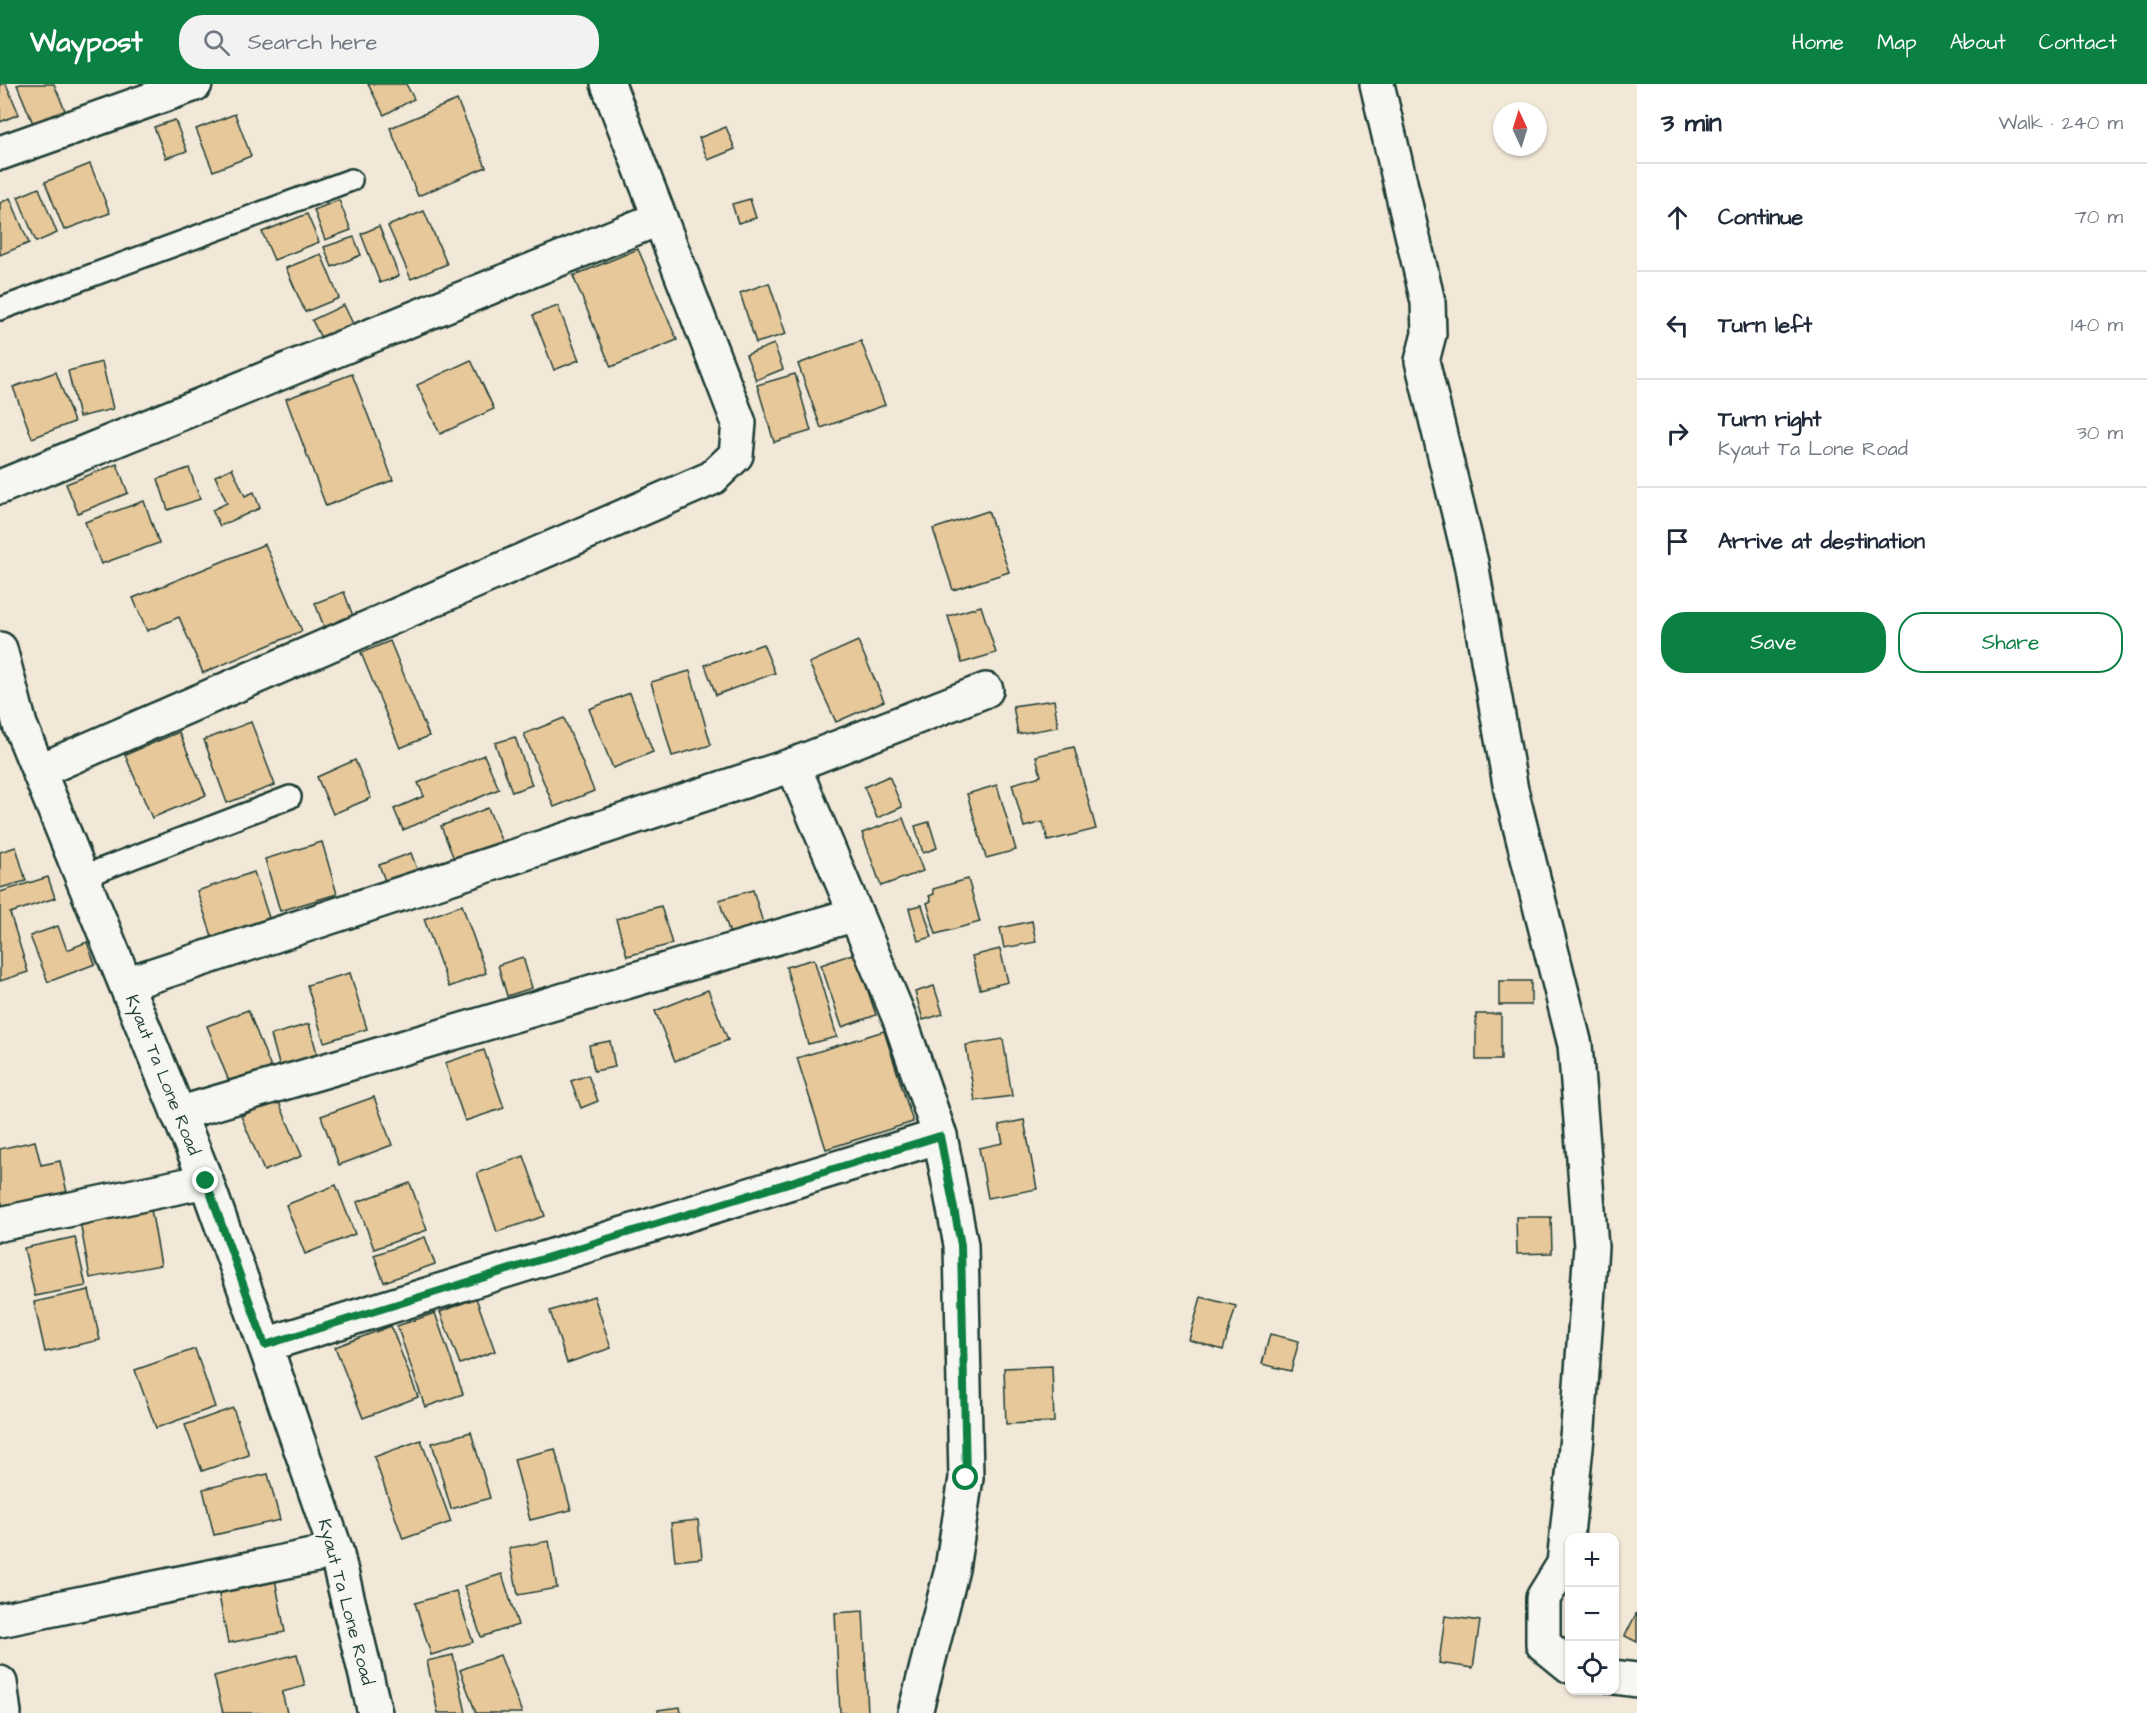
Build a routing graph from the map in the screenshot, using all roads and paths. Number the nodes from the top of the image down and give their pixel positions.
1 (195, 84) edge
2 (608, 84) edge
3 (1377, 84) edge
4 (0, 153) edge
5 (351, 180) dead end
6 (660, 218) junction
7 (0, 309) edge
8 (0, 488) edge
9 (0, 649) edge
10 (986, 690) dead end
11 (10, 724) edge
12 (793, 765) junction
13 (39, 771) junction
14 (290, 797) dead end
15 (82, 877) junction
16 (856, 914) junction
17 (126, 984) junction
18 (178, 1114) junction
19 (940, 1136) junction
20 (206, 1181) junction
21 (0, 1224) edge
22 (265, 1345) junction
23 (336, 1551) junction
24 (0, 1620) edge
25 (1565, 1662) edge
26 (1619, 1678) edge
27 (1637, 1680) edge
28 (0, 1683) edge
29 (4, 1713) edge
30 (375, 1713) edge
31 (915, 1713) edge

1 - 4 street
2 - 6 street
3 - 25 street
5 - 7 lane
6 - 8 street
6 - 13 street
9 - 11 street, Kyaut Ta Lone Road
10 - 12 street
11 - 13 street, Kyaut Ta Lone Road
12 - 16 street
12 - 17 street
13 - 15 street, Kyaut Ta Lone Road
14 - 15 lane
15 - 17 street, Kyaut Ta Lone Road
16 - 18 street
16 - 19 street
17 - 18 street, Kyaut Ta Lone Road
18 - 20 street, Kyaut Ta Lone Road
19 - 22 street
19 - 31 street
20 - 21 street
20 - 22 street, Kyaut Ta Lone Road
22 - 23 street, Kyaut Ta Lone Road
23 - 24 street
23 - 30 street, Kyaut Ta Lone Road
26 - 27 street
28 - 29 street

